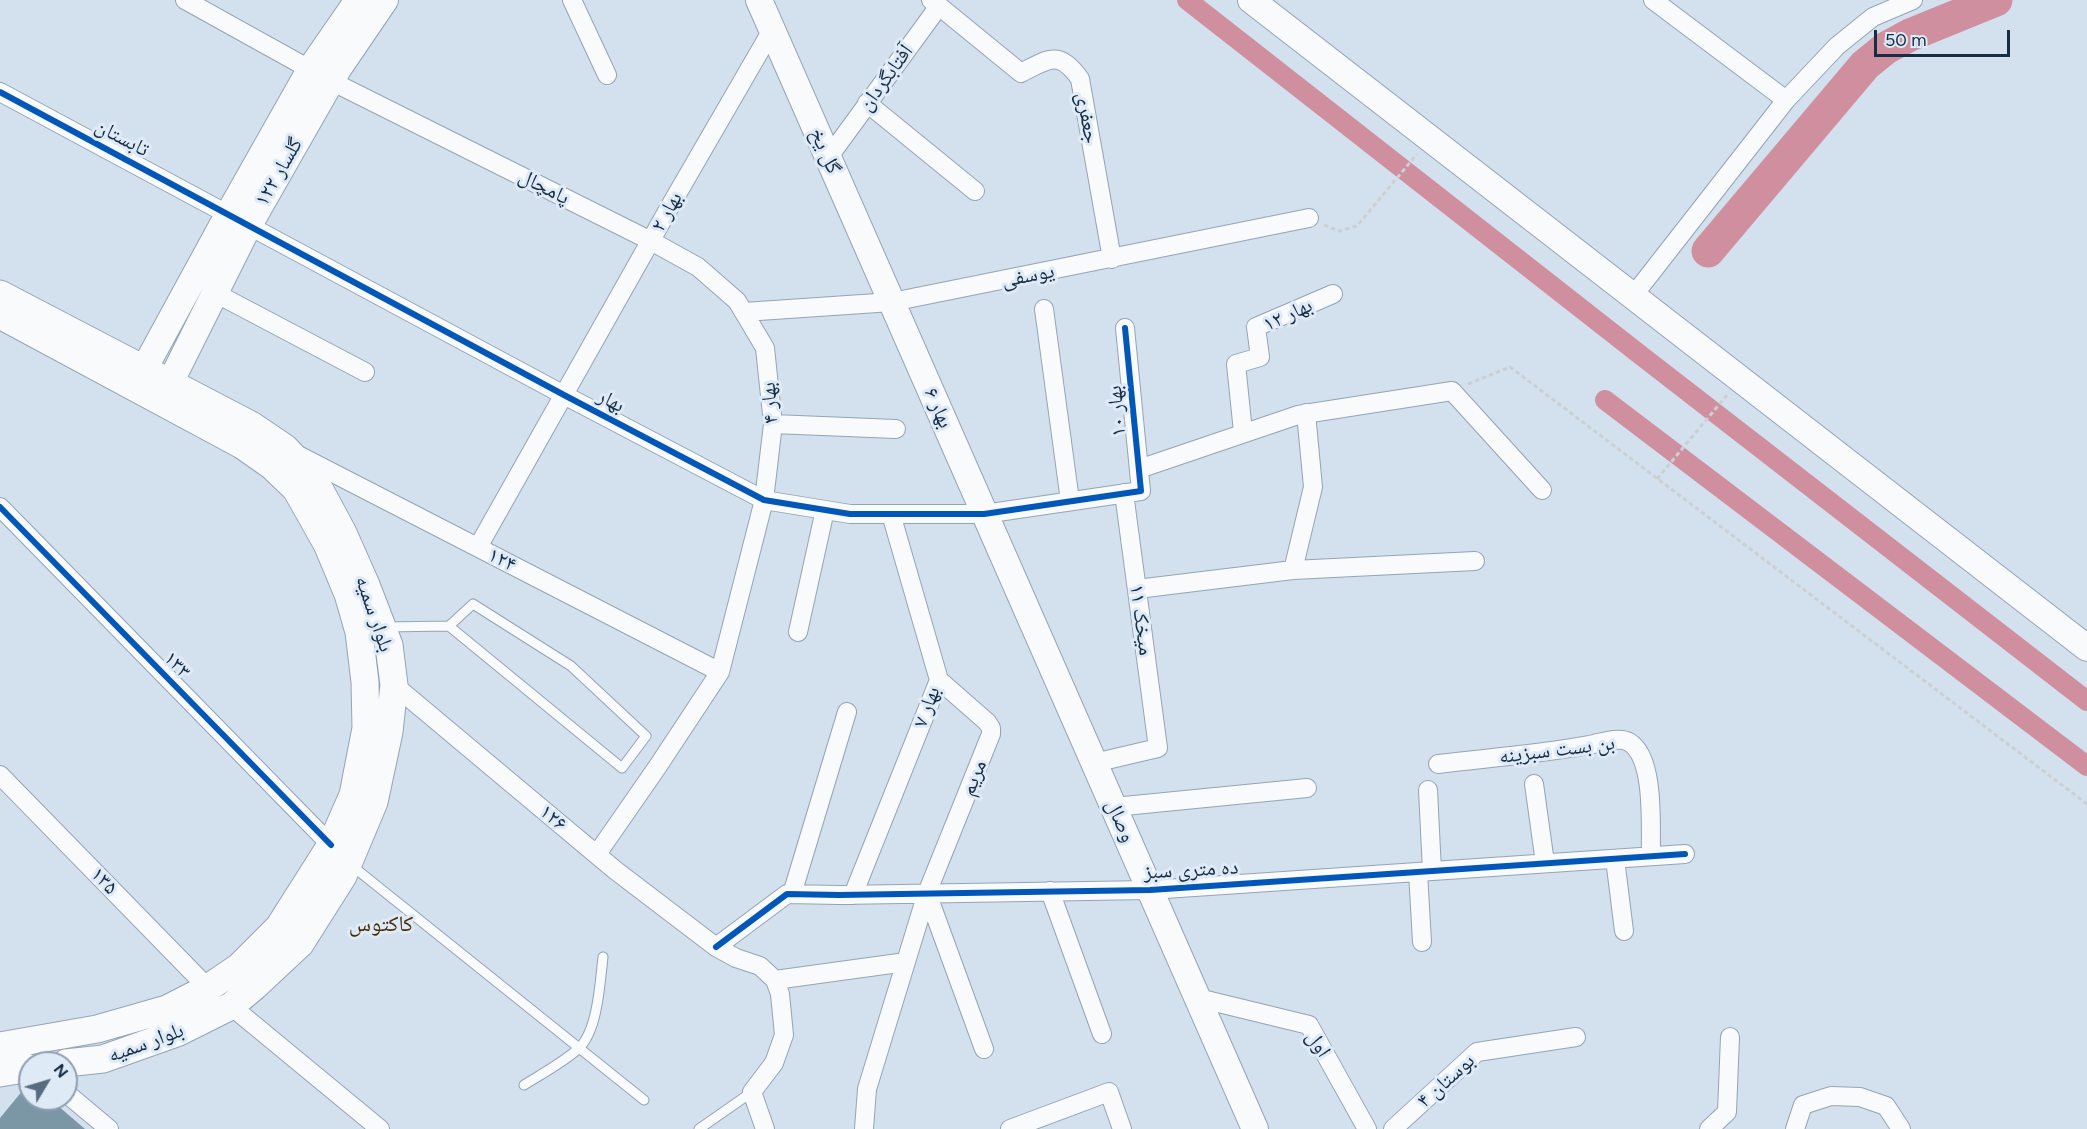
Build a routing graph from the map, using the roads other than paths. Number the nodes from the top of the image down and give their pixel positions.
1 (185, 0) edge
2 (358, 0) edge
3 (385, 0) edge
4 (572, 0) edge
5 (759, 0) edge
6 (1251, 0) edge
7 (1653, 0) edge
8 (1913, 0) edge
9 (935, 3) edge
10 (772, 30) junction
11 (321, 74) junction
12 (607, 75) dead end
13 (0, 92) edge
14 (1786, 100) junction
15 (867, 104) junction
16 (828, 158) junction
17 (975, 191) dead end
18 (1309, 218) road end
19 (239, 219) junction
20 (651, 241) junction
21 (1112, 259) junction
22 (215, 293) junction
23 (0, 294) edge
24 (1333, 294) dead end
25 (1633, 296) junction
26 (892, 302) junction
27 (1044, 309) dead end
28 (744, 312) junction
29 (0, 315) edge
30 (1125, 328) dead end
31 (365, 372) dead end
32 (139, 378) junction
33 (165, 392) junction
34 (564, 395) junction
35 (1306, 413) junction
36 (773, 424) junction
37 (896, 429) dead end
38 (1243, 432) junction
39 (285, 448) junction
40 (1139, 469) junction
41 (1542, 490) dead end
42 (1133, 492) junction
43 (764, 500) junction
44 (1070, 501) junction
45 (0, 507) edge
46 (825, 510) junction
47 (891, 514) junction
48 (984, 514) junction
49 (478, 548) junction
50 (1475, 561) dead end
51 (1293, 570) junction
52 (1137, 589) junction
53 (449, 626) junction
54 (382, 627) junction
55 (798, 632) dead end
56 (2087, 648) edge
57 (720, 672) junction
58 (939, 680) junction
59 (394, 685) junction
60 (848, 712) dead end
61 (1094, 763) junction
62 (1438, 764) dead end
63 (0, 775) edge
64 (1534, 784) dead end
65 (1307, 788) dead end
66 (1428, 790) dead end
67 (1114, 807) junction
68 (340, 854) junction
69 (597, 854) junction
70 (1685, 854) dead end
71 (1651, 856) junction
72 (1615, 859) junction
73 (1545, 863) junction
74 (1425, 871) junction
75 (1150, 890) junction
76 (1050, 891) junction
77 (927, 893) junction
78 (792, 894) junction
79 (854, 895) junction
80 (1624, 931) dead end
81 (1422, 942) dead end
82 (716, 947) junction
83 (603, 957) dead end
84 (906, 962) junction
85 (775, 980) junction
86 (208, 988) junction
87 (1198, 998) junction
88 (231, 1006) junction
89 (1102, 1034) dead end
90 (1576, 1037) dead end
91 (1730, 1037) dead end
92 (0, 1046) edge
93 (580, 1047) junction
94 (984, 1049) dead end
95 (47, 1051) edge
96 (18, 1053) edge
97 (78, 1062) edge
98 (18, 1064) edge
99 (0, 1073) edge
100 (524, 1085) dead end
101 (752, 1092) junction
102 (644, 1100) dead end
103 (78, 1103) edge
104 (1033, 1125) edge
105 (110, 1129) edge
106 (380, 1129) edge
107 (699, 1129) edge
108 (765, 1129) edge
109 (864, 1129) edge
110 (1010, 1129) edge
111 (1122, 1129) edge
112 (1255, 1129) edge
113 (1367, 1129) edge
114 (1393, 1129) edge
115 (1709, 1129) edge
116 (1795, 1129) edge
117 (1901, 1129) edge

1 - 11 street, پامچال
2 - 11 main road, گلسار ۱۲۲
3 - 11 main road, گلسار ۱۲۲
4 - 12 street
5 - 10 main road, گل یخ
6 - 25 main road
7 - 14 street
8 - 14 street
9 - 15 street, آفتابگردان
9 - 21 street, جعفری
10 - 16 main road, گل یخ
10 - 20 street, بهار ۲
11 - 19 main road, گلسار ۱۲۲
11 - 20 street, پامچال
13 - 19 street, تابستان
14 - 25 street
15 - 16 street, آفتابگردان
15 - 17 street
16 - 26 main road, گل یخ
18 - 21 street, یوسفی
19 - 22 main road, گلسار ۱۲۲
19 - 32 main road, گلسار ۱۲۲
19 - 34 street, بهار
20 - 28 street, پامچال
20 - 34 street, بهار ۲
21 - 26 street, یوسفی
22 - 31 street
22 - 33 main road, گلسار ۱۲۲
23 - 32 main road, بلوار سمیه
24 - 38 street, بهار ۱۲
25 - 56 main road
26 - 28 street, یوسفی
26 - 48 main road, بهار ۶
27 - 44 street
28 - 36 street, بهار ۴
29 - 32 main road, بلوار سمیه
30 - 40 street, بهار ۱۰
32 - 33 main road, بلوار سمیه
33 - 39 main road, بلوار سمیه
33 - 68 main road, بلوار سمیه
34 - 43 street, بهار
34 - 49 street, بهار ۲
35 - 38 street
35 - 41 street
35 - 51 street
36 - 37 street
36 - 43 street, بهار ۴
38 - 40 street
39 - 49 street, ۱۲۴
39 - 54 main road, بلوار سمیه
40 - 42 street, بهار ۱۰
42 - 44 street, بهار
42 - 52 street, میخک ۱۱
43 - 46 street, بهار
43 - 57 street, بهار ۴
44 - 48 street, بهار
45 - 68 street, ۱۳۳
46 - 47 street, بهار
46 - 55 street
47 - 48 street, بهار
47 - 58 street, بهار ۷
48 - 61 main road, وصال
49 - 57 street, ۱۲۴
50 - 51 street
51 - 52 street
52 - 61 street, میخک ۱۱
53 - 53 lane
53 - 54 lane
54 - 59 main road, بلوار سمیه
57 - 69 street, بهار ۴
58 - 77 street, مریم
58 - 79 street, بهار ۷
59 - 68 main road, بلوار سمیه
59 - 69 street, ۱۲۶
60 - 78 street
61 - 67 main road, وصال
62 - 71 street, بن بست سبزینه
63 - 86 street, ۱۳۵
64 - 73 street
65 - 67 street
66 - 74 street
67 - 75 main road, وصال
68 - 86 main road, بلوار سمیه
68 - 88 main road, بلوار سمیه
68 - 93 lane
69 - 82 street, ۱۲۶
70 - 71 street, ده متری سبز
71 - 72 street, ده متری سبز
72 - 73 street, ده متری سبز
72 - 80 street
73 - 74 street, ده متری سبز
74 - 75 street, ده متری سبز
74 - 81 street
75 - 76 street, ده متری سبز
75 - 87 main road, وصال
76 - 77 street, ده متری سبز
76 - 89 street
77 - 79 street, ده متری سبز
77 - 84 street, مریم
77 - 94 street
78 - 79 street, ده متری سبز
78 - 82 street
82 - 85 street, ۱۲۶
83 - 93 lane
84 - 85 street
84 - 109 street, مریم
85 - 101 street
86 - 95 main road, بلوار سمیه
87 - 112 main road, وصال
87 - 113 street, اول
88 - 97 main road, بلوار سمیه
88 - 106 street
90 - 114 street, بوستان ۴
91 - 115 street
92 - 96 main road, بلوار سمیه
93 - 100 lane
93 - 102 lane
98 - 99 main road, بلوار سمیه
101 - 107 lane
101 - 108 street
103 - 105 street
104 - 110 street
104 - 111 street
116 - 117 street

